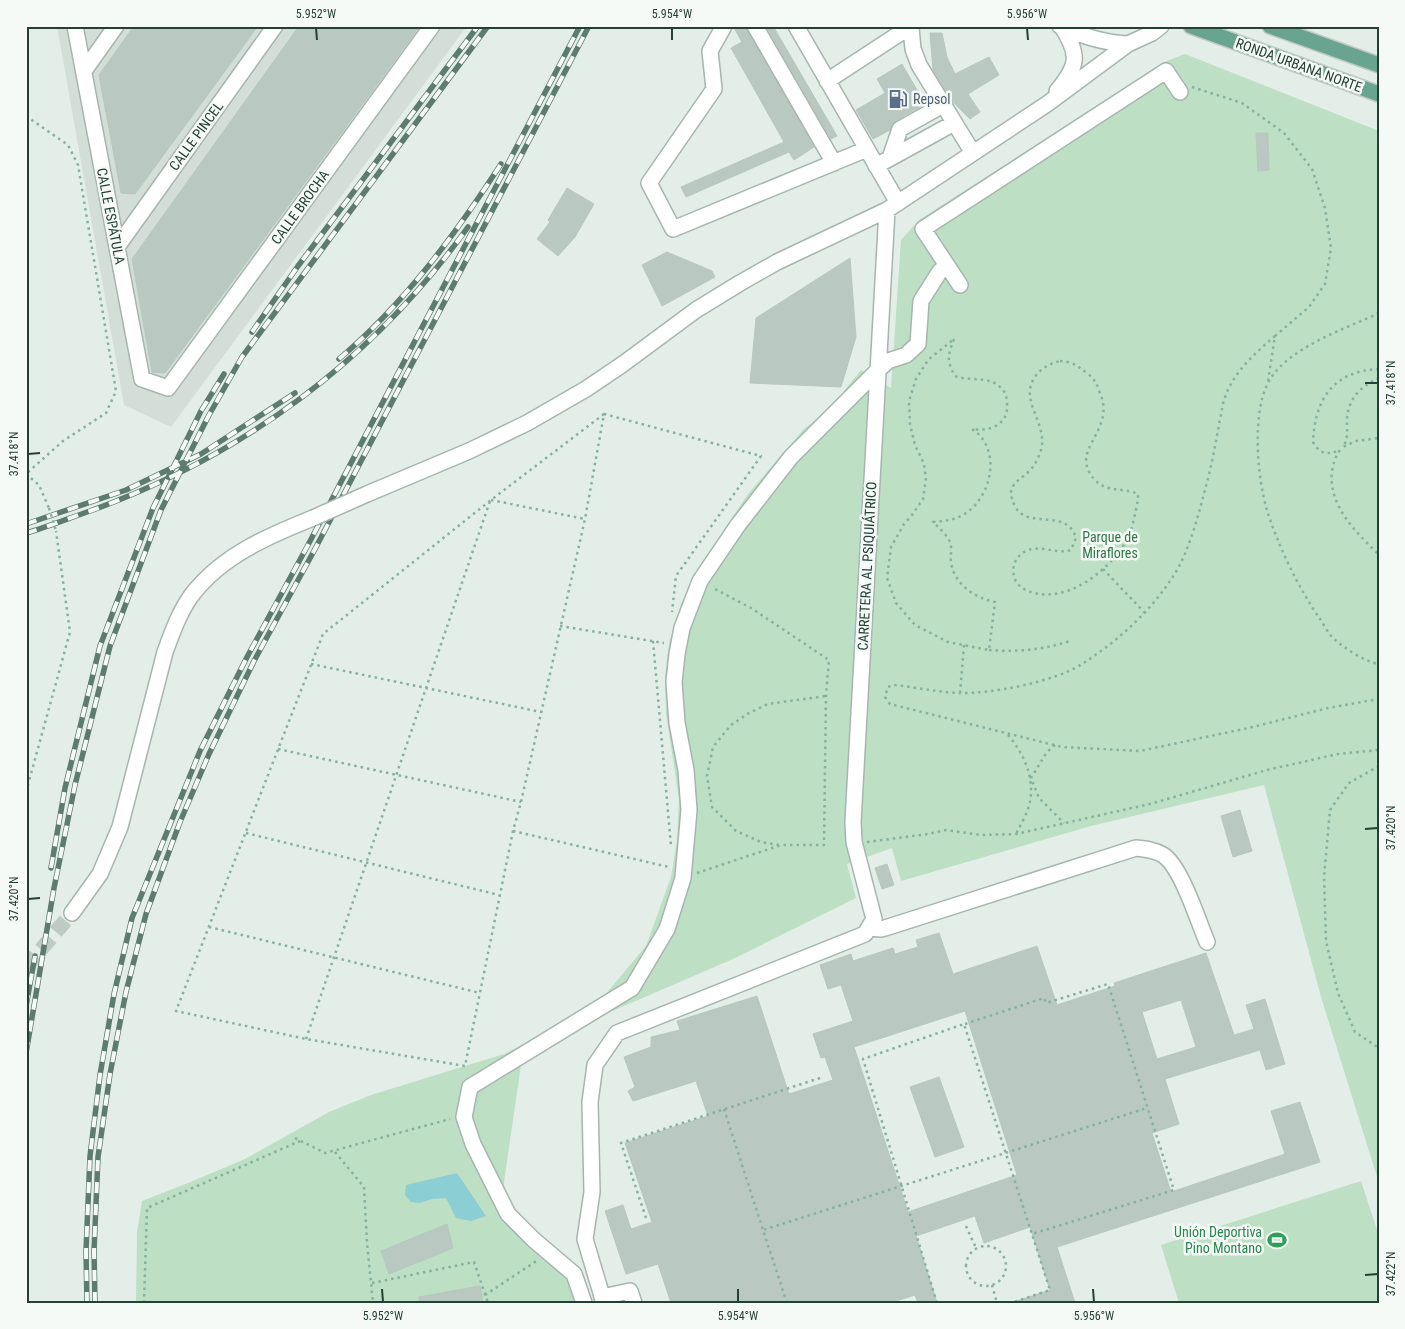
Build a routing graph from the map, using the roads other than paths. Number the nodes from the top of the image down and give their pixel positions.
1 (75, 26) edge
2 (116, 26) edge
3 (275, 26) edge
4 (432, 26) edge
5 (724, 26) edge
6 (755, 26) edge
7 (796, 26) edge
8 (1160, 26) edge
9 (1191, 26) edge
10 (1270, 26) edge
11 (911, 27) edge
12 (1061, 27) edge
13 (1128, 44) junction
14 (1379, 65) edge
15 (84, 71) junction
16 (827, 81) junction
17 (1180, 92) road end
18 (1379, 94) edge
19 (1047, 104) junction
20 (944, 105) junction
21 (954, 123) junction
22 (867, 149) junction
23 (973, 153) junction
24 (883, 162) junction
25 (834, 163) junction
26 (892, 206) junction
27 (117, 246) junction
28 (947, 266) junction
29 (960, 286) dead end
30 (877, 371) junction
31 (168, 388) joint
32 (72, 913) tunnel mouth
33 (872, 923) junction
34 (1207, 942) dead end
35 (603, 1300) edge
36 (584, 1303) edge
37 (634, 1303) edge

1 - 15 street, CALLE ESPÁTULA
2 - 15 street
3 - 27 street, CALLE PINCEL
4 - 31 street, CALLE BROCHA
5 - 25 street
6 - 25 street
7 - 16 street
8 - 13 street
9 - 18 main road, RONDA URBANA NORTE
10 - 14 main road, RONDA URBANA NORTE
11 - 16 street
11 - 20 street
12 - 13 street
12 - 19 street
13 - 19 street
15 - 27 street, CALLE ESPÁTULA
16 - 22 street
17 - 28 street
19 - 23 street
20 - 21 street
20 - 24 street
21 - 23 street
21 - 24 street
22 - 24 street
22 - 25 street
23 - 26 street
24 - 26 street
26 - 30 street, CARRETERA AL PSIQUIÁTRICO
26 - 32 street, bridge
27 - 31 street, CALLE ESPÁTULA
28 - 29 street
28 - 30 street
30 - 33 street, CARRETERA AL PSIQUIÁTRICO
30 - 36 street
33 - 34 street
33 - 35 street
35 - 37 street

